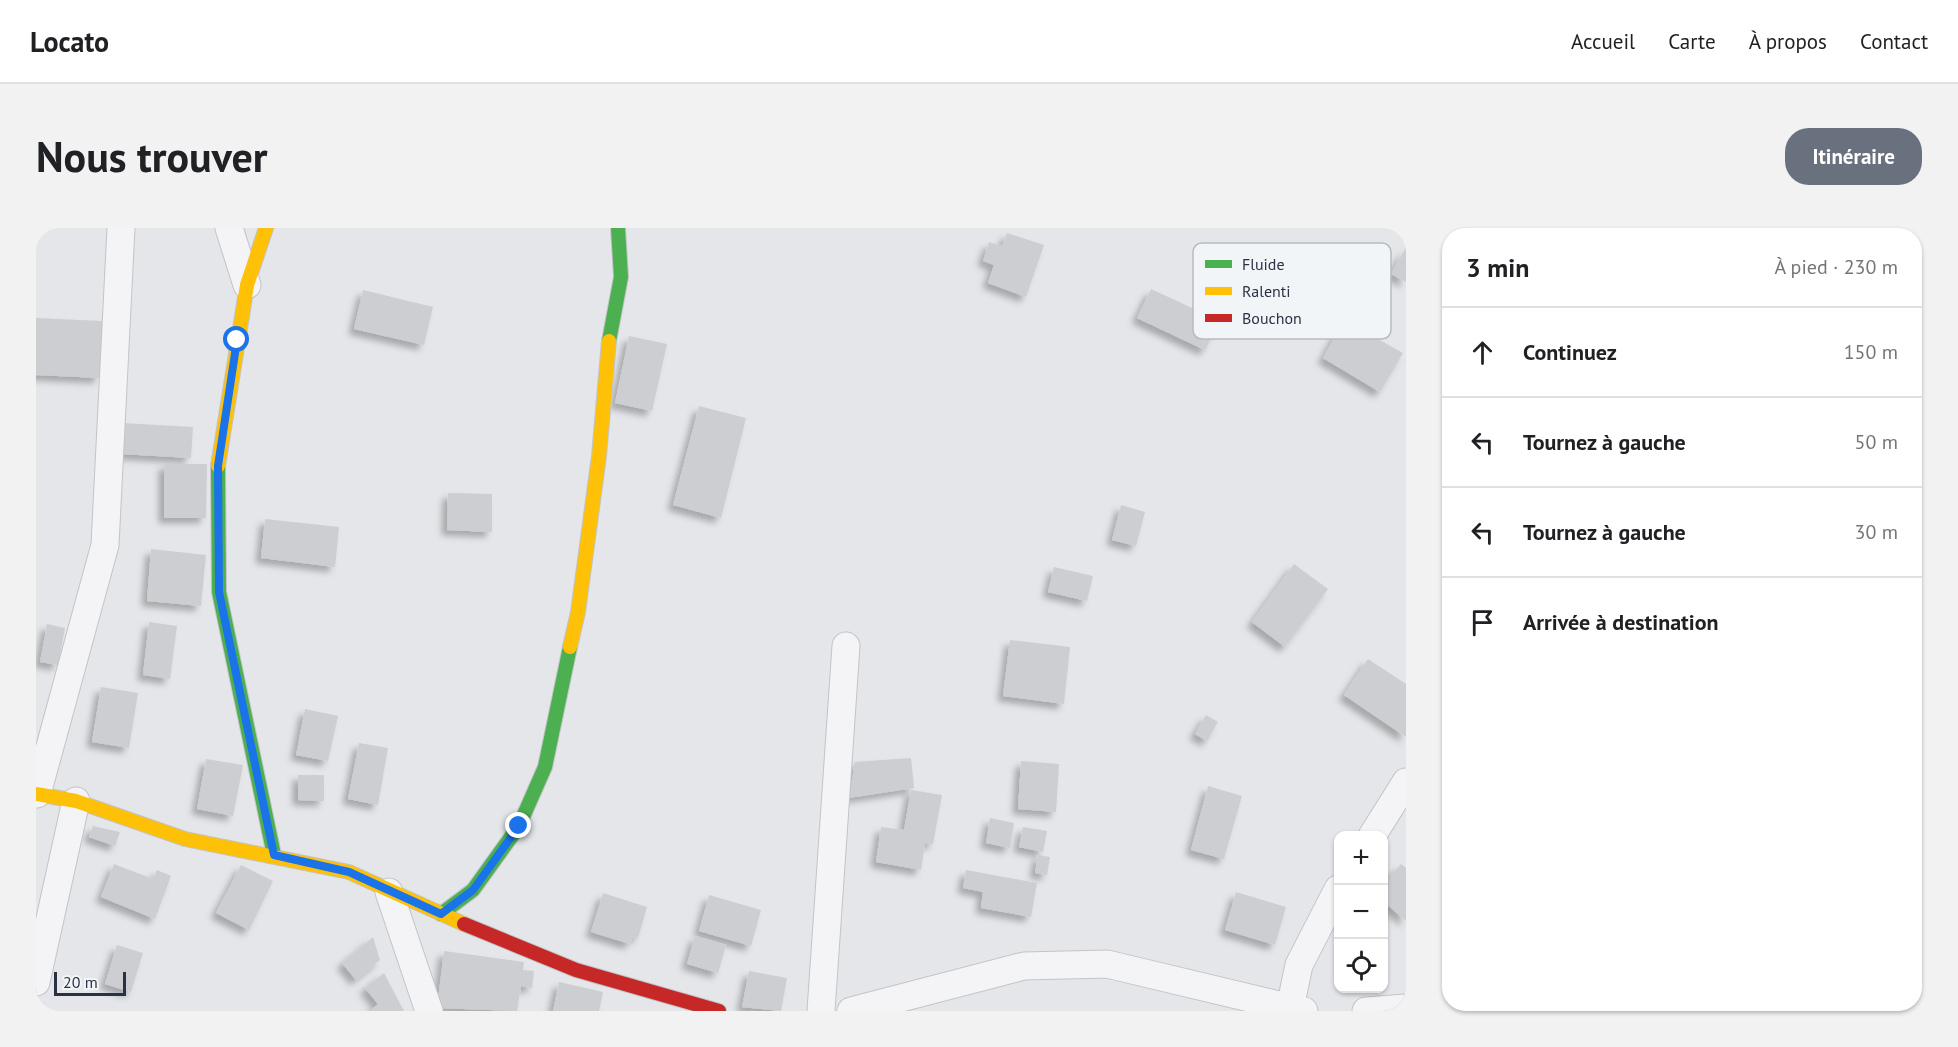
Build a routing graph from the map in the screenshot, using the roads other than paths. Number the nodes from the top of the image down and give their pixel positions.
1 (121, 228) edge
2 (229, 228) edge
3 (266, 228) edge
4 (618, 228) edge
5 (247, 285) junction
6 (846, 646) dead end
7 (1406, 782) edge
8 (36, 794) edge
9 (76, 801) junction
10 (1375, 831) edge
11 (274, 855) junction
12 (389, 892) junction
13 (1334, 897) edge
14 (441, 914) junction
15 (36, 982) edge
16 (1406, 1008) edge
17 (1297, 1009) edge
18 (429, 1011) edge
19 (719, 1011) edge
20 (821, 1011) edge
21 (851, 1011) edge
22 (1366, 1011) edge

1 - 8 street
2 - 5 street
3 - 5 street
4 - 14 street
5 - 11 street
6 - 20 street
7 - 10 street
8 - 9 street
9 - 11 street
9 - 15 street
11 - 12 street
12 - 14 street
12 - 18 street
13 - 17 street
14 - 19 street
16 - 22 street
17 - 21 street

